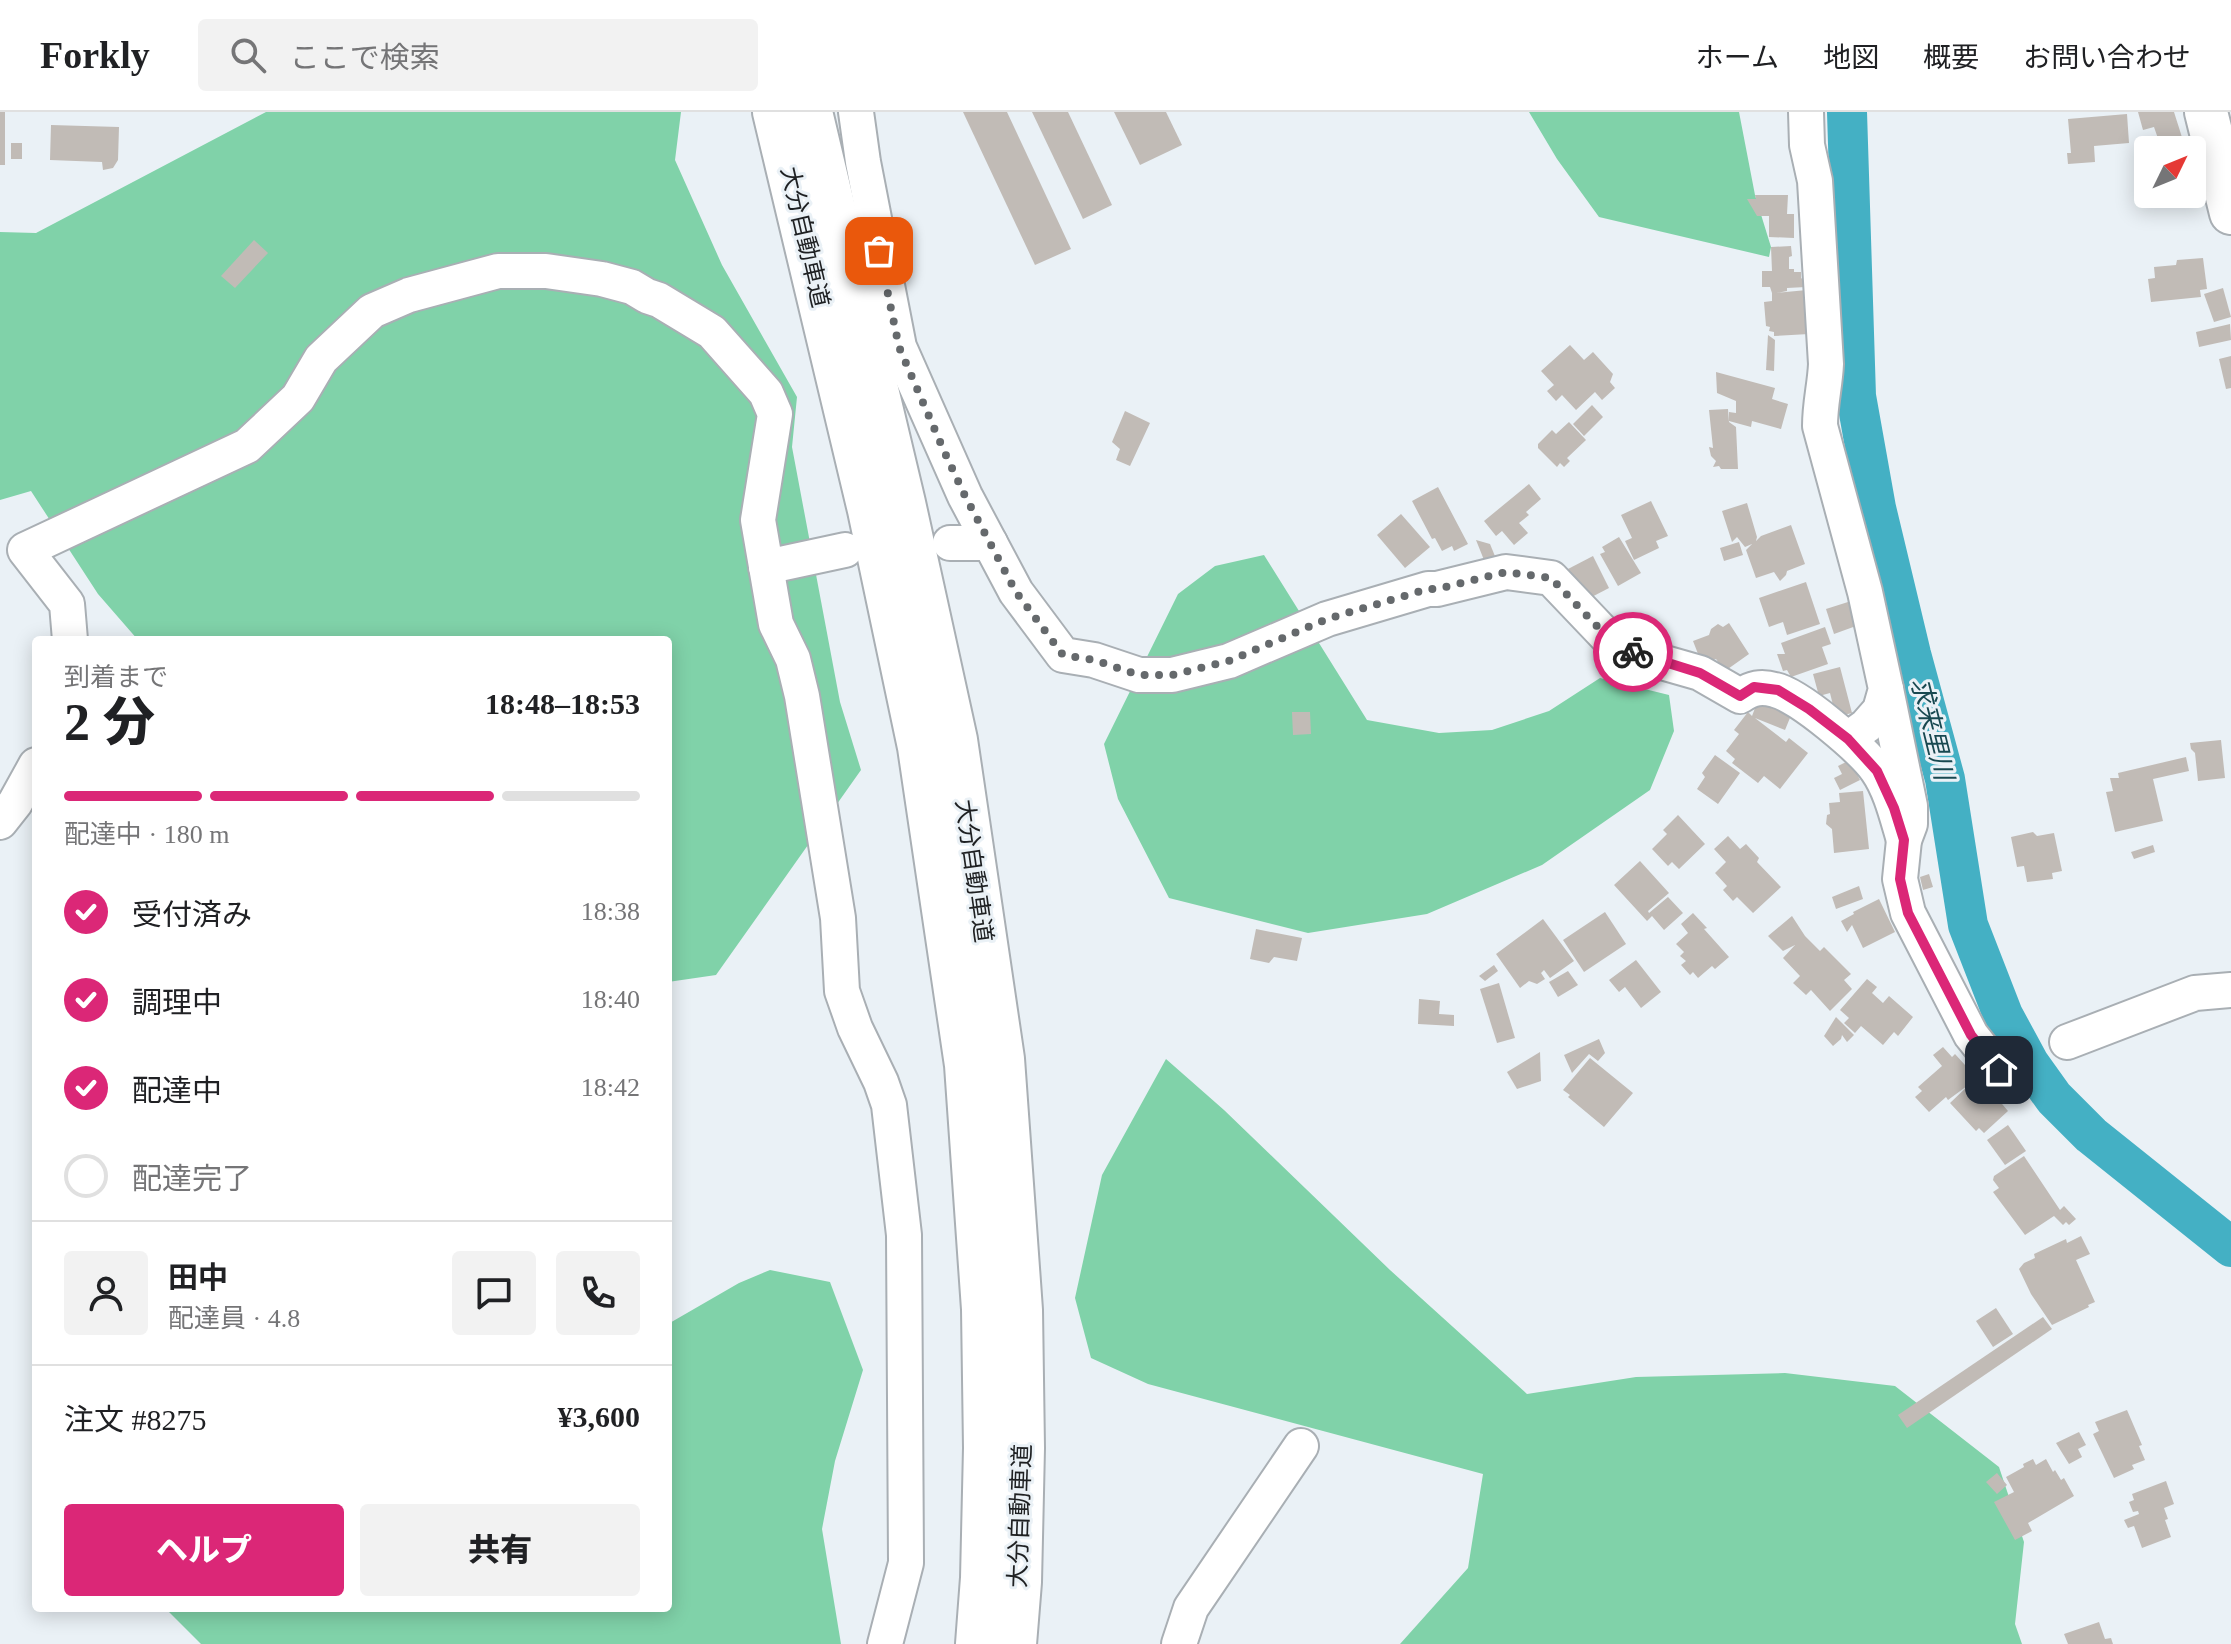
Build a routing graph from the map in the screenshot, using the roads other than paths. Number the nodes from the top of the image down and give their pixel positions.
1 (775, 112) edge
2 (810, 112) edge
3 (856, 112) edge
4 (1806, 112) edge
5 (2206, 112) edge
6 (2231, 213) edge
7 (950, 543) dead end
8 (990, 543) junction
9 (845, 550) dead end
10 (766, 567) junction
11 (70, 636) edge
12 (1886, 689) junction
13 (1848, 739) junction
14 (32, 772) edge
15 (0, 822) edge
16 (1904, 840) junction
17 (2231, 990) edge
18 (2067, 1042) dead end
19 (1999, 1070) dead end
20 (1301, 1446) dead end
21 (885, 1644) edge
22 (978, 1644) edge
23 (1014, 1644) edge
24 (1179, 1644) edge

1 - 22 highway, 大分自動車道
2 - 23 highway, 大分自動車道
3 - 8 street
4 - 12 street
5 - 6 main road
7 - 8 street
8 - 13 street
9 - 10 street
10 - 11 street
10 - 21 street
12 - 13 street
12 - 16 street
13 - 16 street
14 - 15 street
16 - 19 street
17 - 18 street
20 - 24 street

